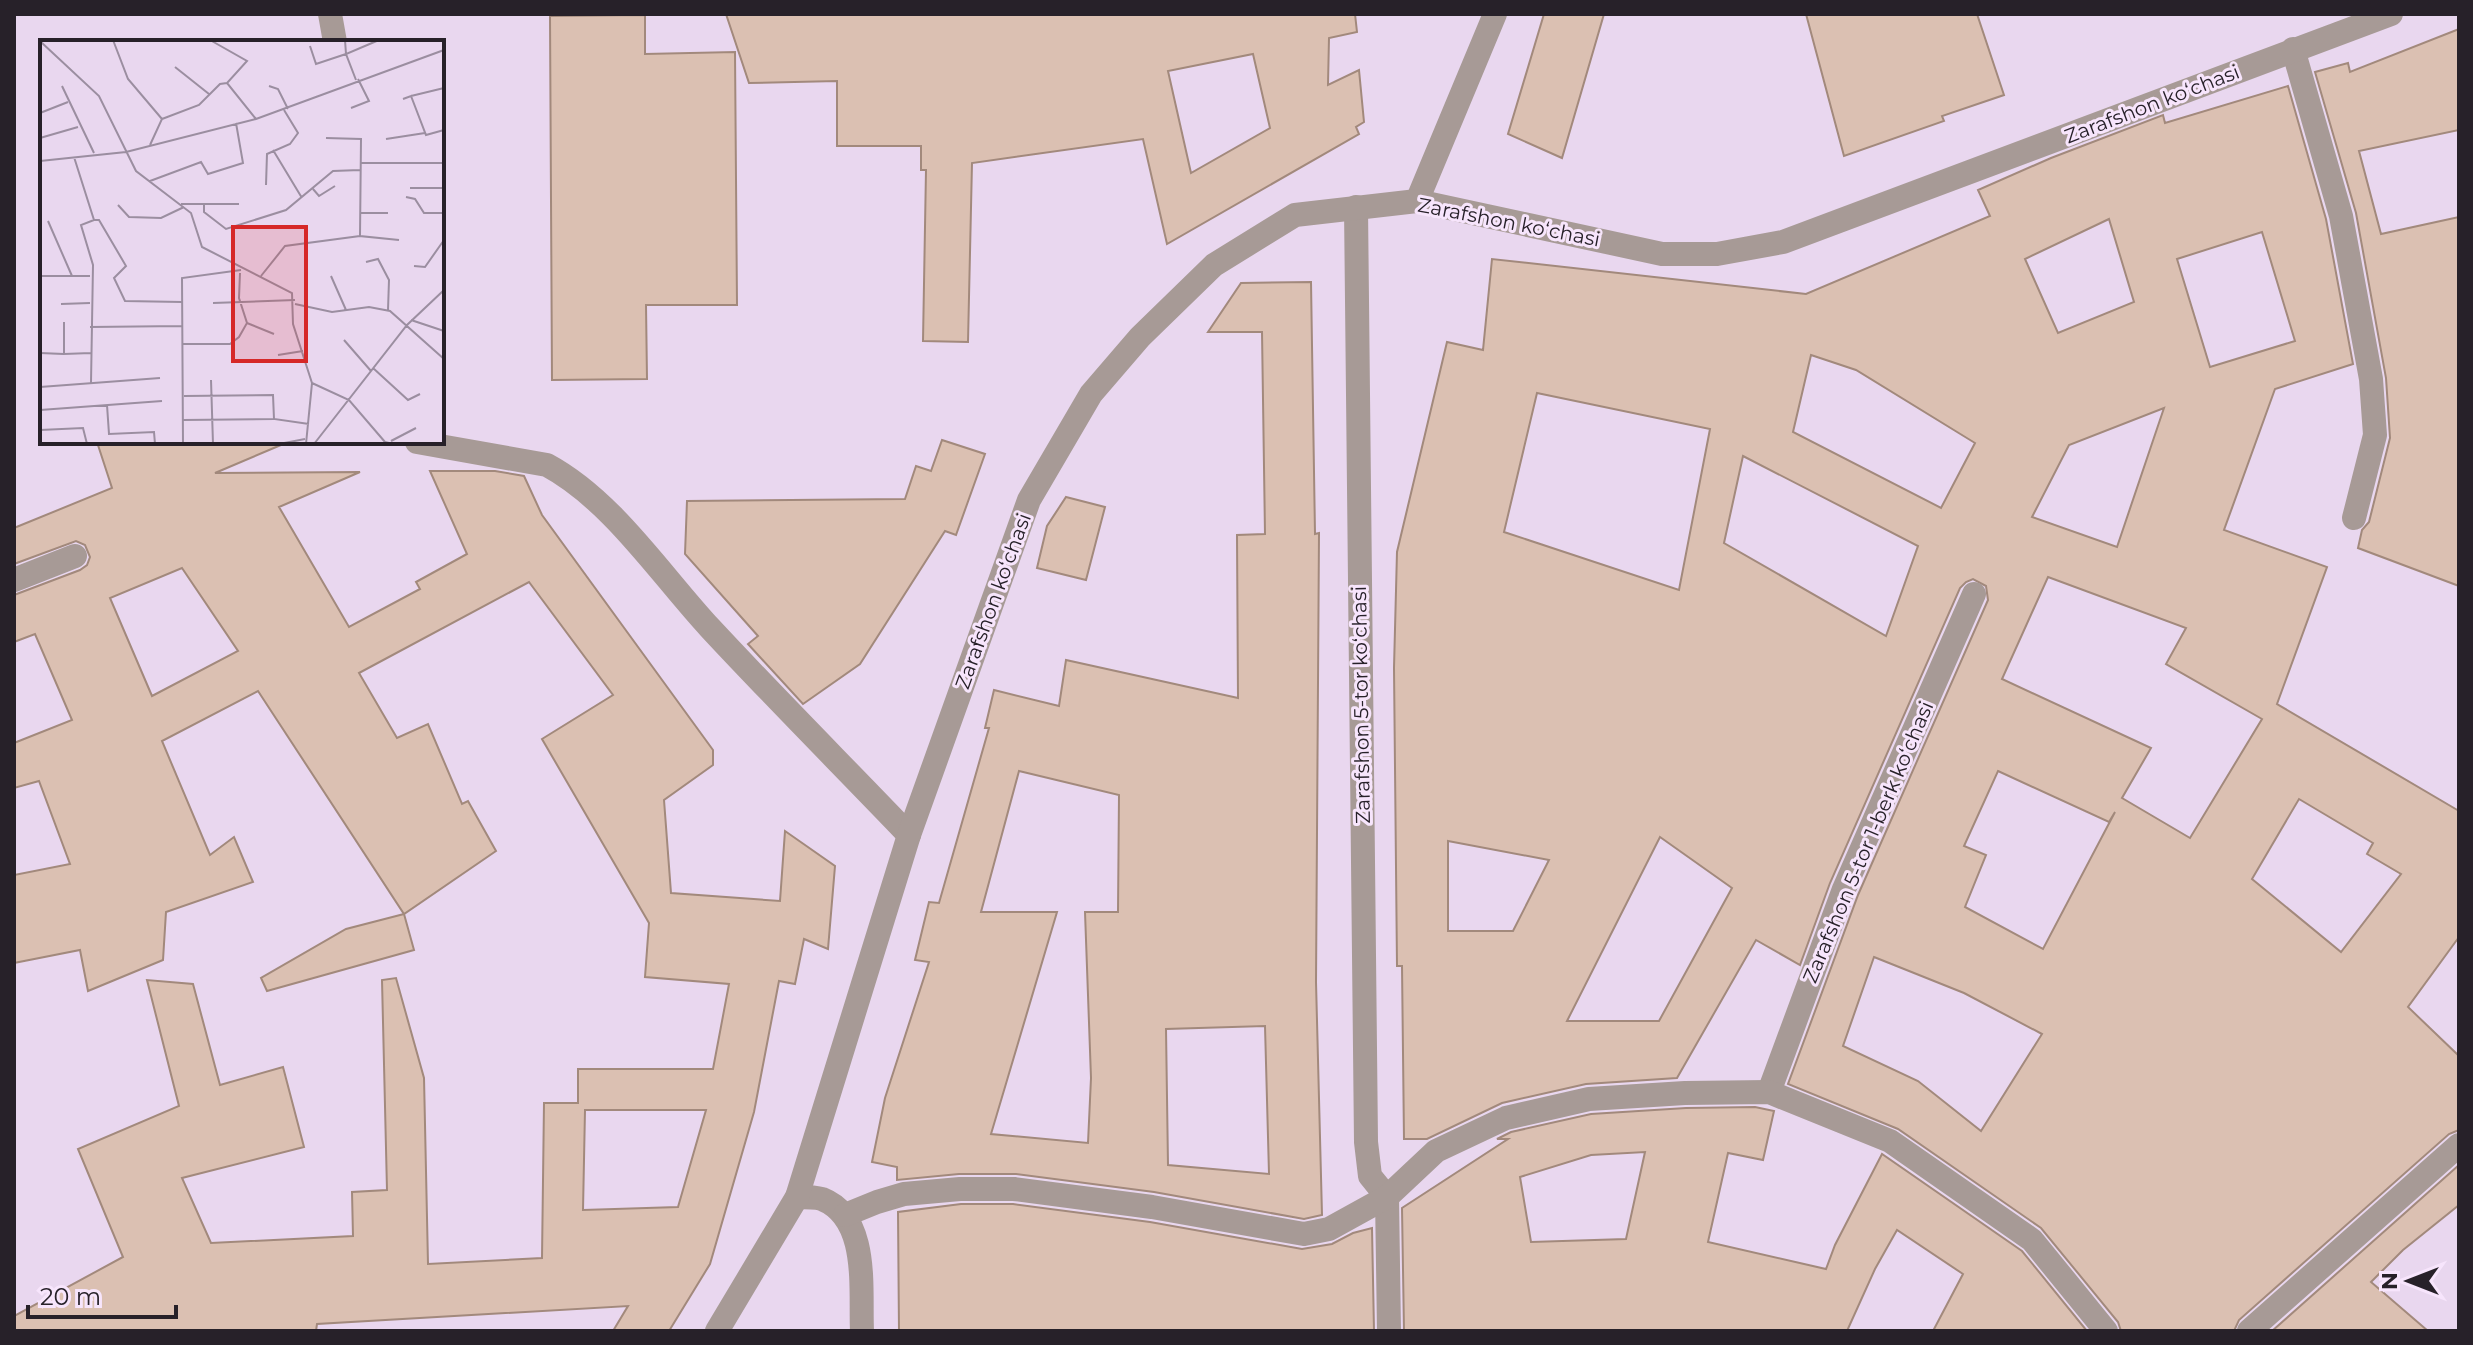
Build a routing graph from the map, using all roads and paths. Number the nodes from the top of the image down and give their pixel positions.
1 (330, 14) edge
2 (1495, 14) edge
3 (2391, 14) edge
4 (335, 40) edge
5 (2293, 49) junction
6 (1417, 201) junction
7 (1356, 207) junction
8 (428, 444) edge
9 (2354, 518) dead end
10 (75, 556) dead end
11 (14, 580) edge
12 (1974, 594) dead end
13 (909, 835) junction
14 (1769, 1092) junction
15 (2459, 1145) edge
16 (797, 1197) junction
17 (1387, 1197) junction
18 (845, 1215) junction
19 (717, 1331) edge
20 (862, 1331) edge
21 (1389, 1331) edge
22 (2106, 1331) edge
23 (2249, 1331) edge

1 - 4 street
2 - 6 street
3 - 5 street, Zarafshon koʻchasi
5 - 6 street, Zarafshon koʻchasi
5 - 9 street
6 - 7 street, Zarafshon koʻchasi
7 - 13 street, Zarafshon koʻchasi
7 - 17 street, Zarafshon 5-tor koʻchasi
8 - 13 street
10 - 11 street
12 - 14 street, Zarafshon 5-tor 1-berk koʻchasi
13 - 16 street, Zarafshon koʻchasi
14 - 17 street
14 - 22 street
15 - 23 street
16 - 18 street
16 - 19 street, Zarafshon koʻchasi
17 - 18 street
17 - 21 street
18 - 20 street

